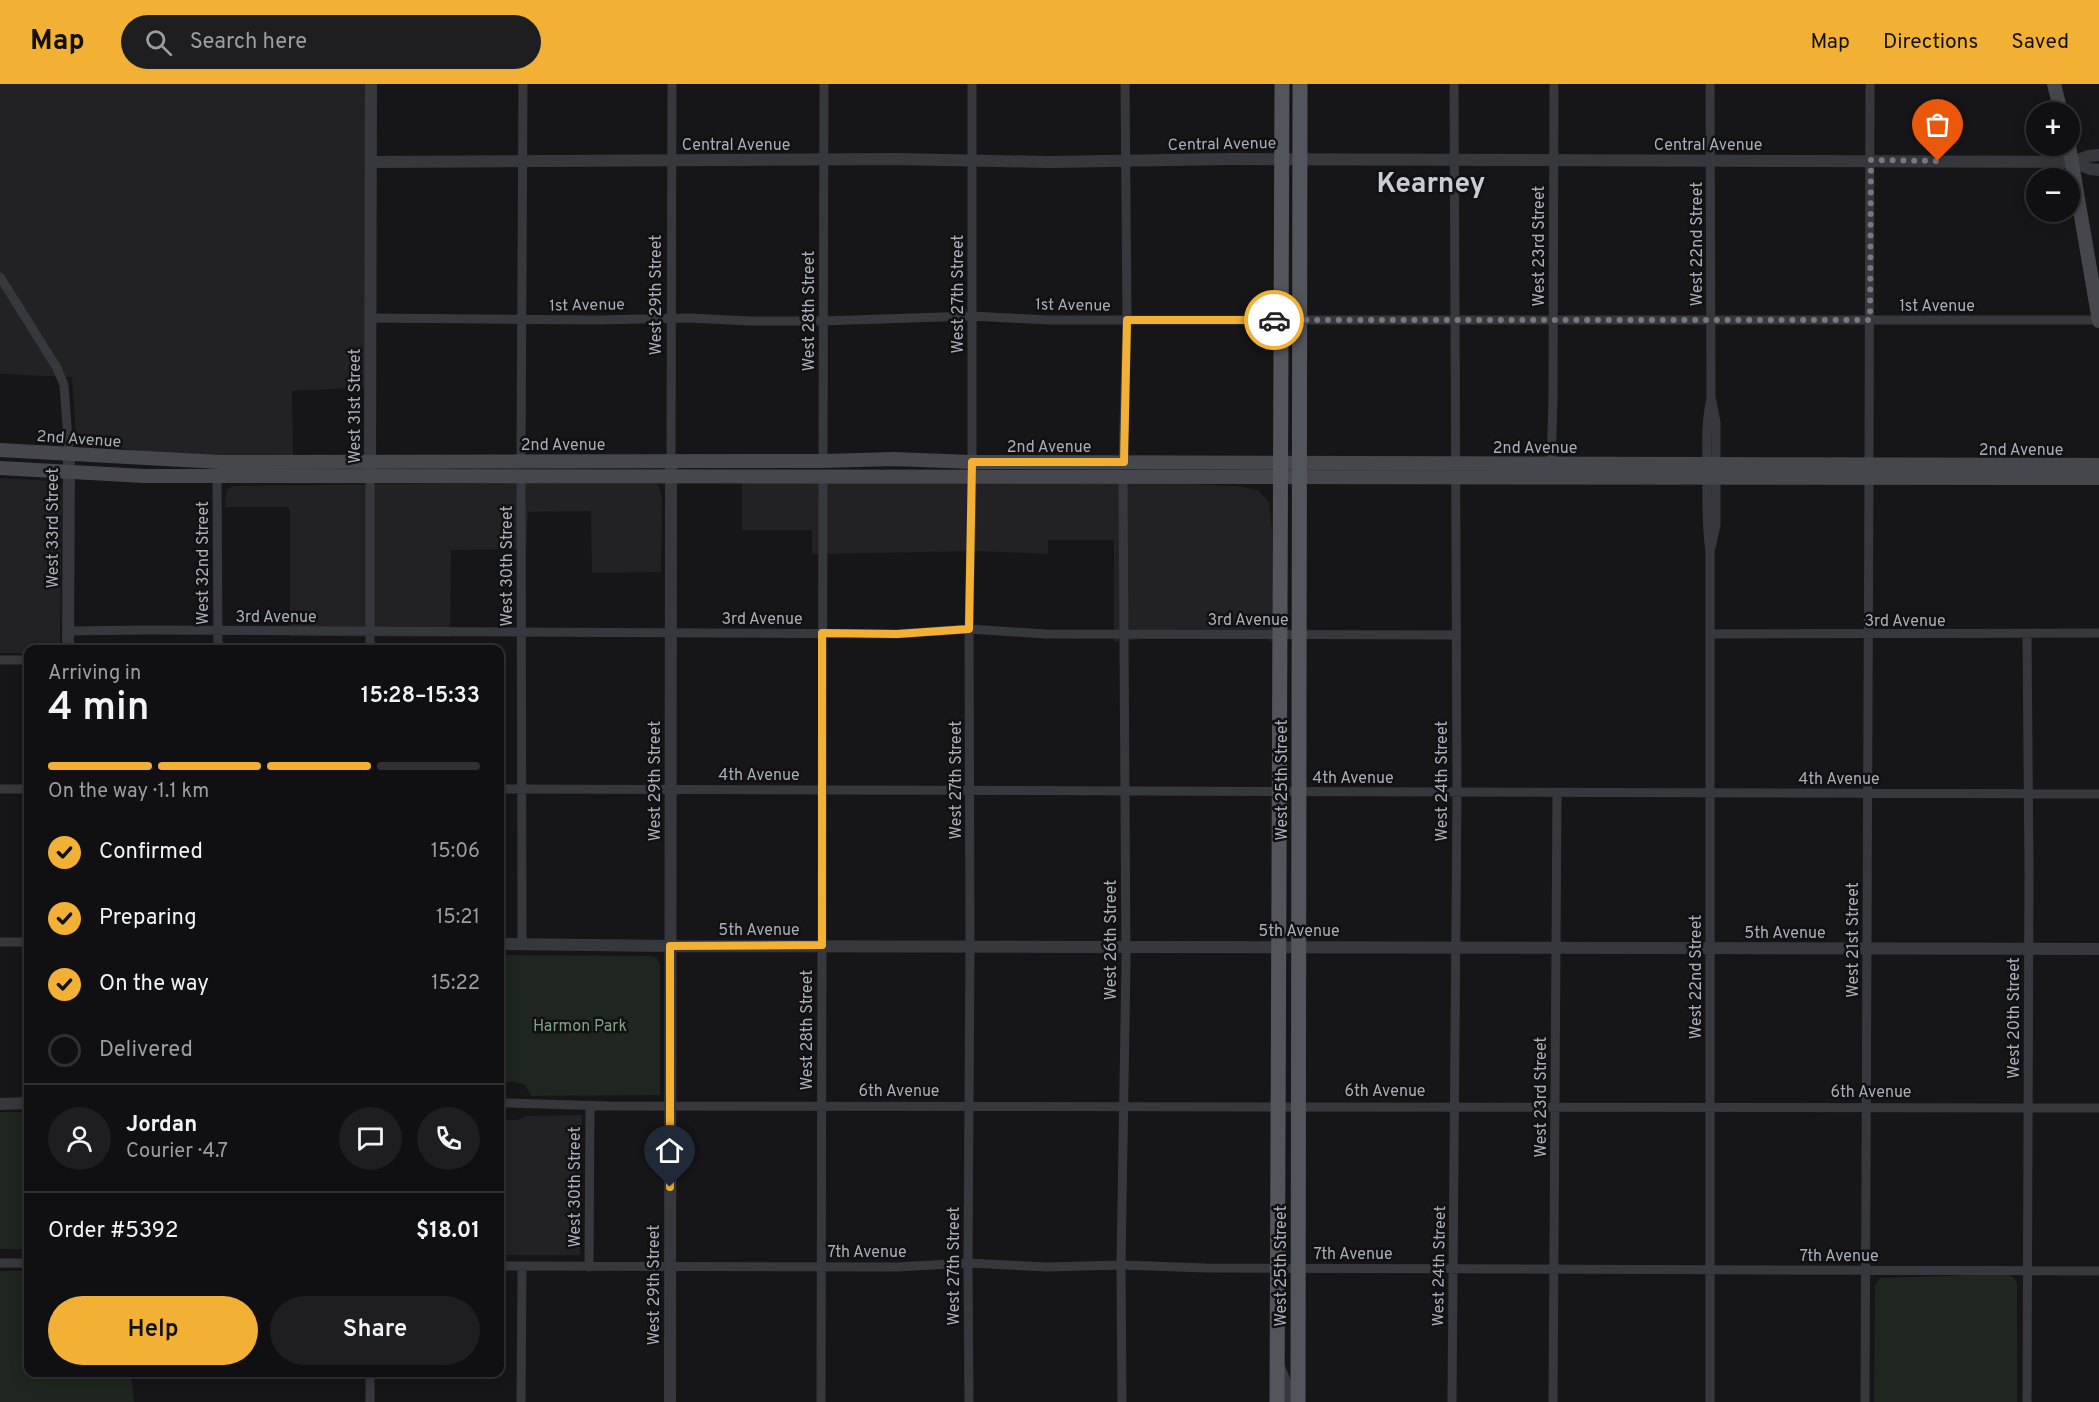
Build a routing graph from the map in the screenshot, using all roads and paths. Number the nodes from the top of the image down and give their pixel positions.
1 (371, 84) edge
2 (523, 84) edge
3 (672, 84) edge
4 (824, 84) edge
5 (972, 84) edge
6 (1125, 84) edge
7 (1282, 84) edge
8 (1300, 84) edge
9 (1454, 84) edge
10 (1554, 84) edge
11 (1710, 84) edge
12 (1870, 84) edge
13 (2054, 84) edge
14 (2058, 102) edge
15 (2099, 155) edge
16 (2072, 156) edge
17 (973, 159) junction
18 (1282, 159) junction
19 (1300, 159) junction
20 (1455, 159) junction
21 (1553, 159) junction
22 (672, 160) junction
23 (1710, 160) junction
24 (1871, 160) junction
25 (523, 161) junction
26 (823, 161) junction
27 (1125, 161) junction
28 (371, 162) junction
29 (2073, 162) junction
30 (2099, 170) edge
31 (1, 277) edge
32 (972, 316) junction
33 (371, 318) junction
34 (672, 318) junction
35 (523, 320) junction
36 (1127, 320) junction
37 (1280, 320) junction
38 (1870, 320) junction
39 (822, 321) junction
40 (1299, 321) junction
41 (1455, 321) junction
42 (1553, 321) junction
43 (1712, 321) junction
44 (2099, 321) edge
45 (0, 450) edge
46 (69, 453) junction
47 (370, 460) junction
48 (521, 460) junction
49 (671, 461) junction
50 (823, 461) junction
51 (972, 462) junction
52 (1124, 462) junction
53 (1455, 463) junction
54 (2099, 465) edge
55 (0, 468) edge
56 (1280, 470) junction
57 (69, 471) junction
58 (1299, 471) junction
59 (1551, 471) junction
60 (1869, 471) junction
61 (1903, 471) junction
62 (1711, 472) junction
63 (216, 477) junction
64 (370, 477) junction
65 (521, 477) junction
66 (671, 477) junction
67 (823, 477) junction
68 (972, 478) junction
69 (1124, 478) junction
70 (1455, 478) junction
71 (2099, 478) edge
72 (969, 629) junction
73 (218, 630) junction
74 (68, 631) junction
75 (370, 631) junction
76 (522, 632) junction
77 (671, 633) junction
78 (822, 633) junction
79 (2099, 633) edge
80 (1124, 634) junction
81 (1279, 634) junction
82 (1299, 634) junction
83 (1710, 634) junction
84 (2027, 634) junction
85 (1456, 635) junction
86 (1869, 635) junction
87 (68, 645) edge
88 (218, 645) edge
89 (370, 645) edge
90 (0, 660) edge
91 (24, 660) edge
92 (0, 789) edge
93 (24, 789) edge
94 (504, 789) edge
95 (522, 789) junction
96 (671, 789) junction
97 (822, 789) junction
98 (970, 789) junction
99 (1125, 790) junction
100 (1279, 792) junction
101 (1299, 792) junction
102 (1457, 793) junction
103 (1557, 793) junction
104 (1710, 793) junction
105 (1868, 793) junction
106 (2028, 794) junction
107 (2099, 794) edge
108 (0, 942) edge
109 (24, 942) edge
110 (504, 944) edge
111 (522, 944) junction
112 (822, 945) junction
113 (670, 946) junction
114 (970, 946) junction
115 (1126, 946) junction
116 (1278, 946) junction
117 (1299, 947) junction
118 (1456, 947) junction
119 (1555, 947) junction
120 (1710, 948) junction
121 (1868, 949) junction
122 (2029, 949) junction
123 (2099, 949) edge
124 (24, 1103) edge
125 (506, 1103) dead end
126 (0, 1104) edge
127 (590, 1106) junction
128 (670, 1106) junction
129 (821, 1106) junction
130 (969, 1107) junction
131 (1123, 1107) junction
132 (1277, 1107) junction
133 (1298, 1107) junction
134 (1455, 1107) junction
135 (1555, 1107) junction
136 (1710, 1107) junction
137 (1867, 1108) junction
138 (2028, 1108) junction
139 (2099, 1108) edge
140 (0, 1263) edge
141 (24, 1263) edge
142 (968, 1263) junction
143 (1121, 1265) junction
144 (504, 1266) edge
145 (522, 1266) junction
146 (670, 1266) junction
147 (589, 1267) junction
148 (821, 1267) junction
149 (1277, 1268) junction
150 (1298, 1268) junction
151 (1454, 1269) junction
152 (1554, 1269) junction
153 (1710, 1269) junction
154 (1866, 1270) junction
155 (2027, 1270) junction
156 (2099, 1271) edge
157 (1277, 1360) junction
158 (370, 1377) edge
159 (370, 1402) edge
160 (521, 1402) edge
161 (670, 1402) edge
162 (820, 1402) edge
163 (969, 1402) edge
164 (1122, 1402) edge
165 (1277, 1402) edge
166 (1288, 1402) edge
167 (1298, 1402) edge
168 (1452, 1402) edge
169 (1553, 1402) edge
170 (1710, 1402) edge
171 (1865, 1402) edge
172 (2027, 1402) edge

1 - 28 street, West 31st Street
2 - 25 street
3 - 22 street, West 29th Street
4 - 26 street, West 28th Street
5 - 17 street, West 27th Street
6 - 27 street
7 - 18 main road, West 25th Street
8 - 19 main road, West 25th Street
9 - 20 street, West 24th Street
10 - 21 street, West 23rd Street
11 - 23 street, West 22nd Street
12 - 24 street, West 21st Street
13 - 14 main road
15 - 29 street, Central Avenue
16 - 29 main road
17 - 26 street, Central Avenue
17 - 27 street, Central Avenue
17 - 32 street, West 27th Street
18 - 19 street, Central Avenue
18 - 27 street, Central Avenue
18 - 37 main road, West 25th Street
19 - 20 street, Central Avenue
19 - 40 main road, West 25th Street
20 - 21 street, Central Avenue
20 - 41 street, West 24th Street
21 - 23 street, Central Avenue
21 - 42 street, West 23rd Street
22 - 25 street, Central Avenue
22 - 26 street, Central Avenue
22 - 34 street, West 29th Street
23 - 24 street, Central Avenue
23 - 43 street, West 22nd Street
24 - 29 street, Central Avenue
24 - 38 street, West 21st Street
25 - 28 street, Central Avenue
25 - 35 street
26 - 39 street, West 28th Street
27 - 36 street
28 - 33 street, West 31st Street
29 - 30 street, Central Avenue
29 - 44 main road
31 - 46 street, West 33rd Street
32 - 36 street, 1st Avenue
32 - 39 street, 1st Avenue
32 - 51 street, West 27th Street
33 - 35 street, 1st Avenue
33 - 47 street, West 31st Street
34 - 35 street, 1st Avenue
34 - 39 street, 1st Avenue
34 - 49 street, West 29th Street
35 - 48 street
36 - 37 street, 1st Avenue
36 - 52 street
37 - 40 street, 1st Avenue
37 - 56 main road, West 25th Street
38 - 43 street, 1st Avenue
38 - 44 street, 1st Avenue
38 - 60 street, West 21st Street
39 - 50 street, West 28th Street
40 - 41 street, 1st Avenue
40 - 58 main road, West 25th Street
41 - 42 street, 1st Avenue
41 - 53 street, West 24th Street
42 - 43 street, 1st Avenue
42 - 59 street, West 23rd Street
43 - 62 street, West 22nd Street
45 - 46 main road, 2nd Avenue
46 - 47 main road, 2nd Avenue
46 - 57 street, West 33rd Street
47 - 48 main road, 2nd Avenue
47 - 64 street, West 31st Street
48 - 49 main road, 2nd Avenue
49 - 50 main road, 2nd Avenue
49 - 66 street, West 29th Street
50 - 51 main road, 2nd Avenue
51 - 52 main road, 2nd Avenue
51 - 68 street, West 27th Street
52 - 56 main road, 2nd Avenue
53 - 58 main road, 2nd Avenue
53 - 59 main road, 2nd Avenue
53 - 70 street, West 24th Street
54 - 61 main road, 2nd Avenue
55 - 57 main road, 2nd Avenue
56 - 58 main road, 2nd Avenue
56 - 69 main road, 2nd Avenue
56 - 81 main road, West 25th Street
57 - 63 main road, 2nd Avenue
57 - 74 street, West 33rd Street
58 - 70 main road, 2nd Avenue
58 - 82 main road, West 25th Street
59 - 62 main road, 2nd Avenue
59 - 70 main road, 2nd Avenue
60 - 61 main road, 2nd Avenue
60 - 62 main road, 2nd Avenue
60 - 86 street, West 21st Street
61 - 71 main road, 2nd Avenue
62 - 83 street, West 22nd Street
63 - 64 main road, 2nd Avenue
63 - 73 street, West 32nd Street
64 - 65 main road, 2nd Avenue
64 - 75 street, West 31st Street
65 - 66 main road, 2nd Avenue
65 - 76 street, West 30th Street
66 - 67 main road, 2nd Avenue
66 - 77 street, West 29th Street
67 - 68 main road, 2nd Avenue
67 - 78 street, West 28th Street
68 - 69 main road, 2nd Avenue
68 - 72 street, West 27th Street
69 - 80 street, West 26th Street
70 - 85 street, West 24th Street
72 - 78 street, 3rd Avenue
72 - 80 street, 3rd Avenue
72 - 98 street, West 27th Street
73 - 74 street, 3rd Avenue
73 - 75 street, 3rd Avenue
73 - 88 street, West 32nd Street
74 - 87 street, West 33rd Street
75 - 76 street, 3rd Avenue
75 - 89 street, West 31st Street
76 - 77 street, 3rd Avenue
76 - 95 street, West 30th Street
77 - 78 street, 3rd Avenue
77 - 96 street, West 29th Street
78 - 97 street, West 28th Street
79 - 84 street, 3rd Avenue
80 - 81 street, 3rd Avenue
80 - 99 street, West 26th Street
81 - 82 street, 3rd Avenue
81 - 100 main road, West 25th Street
82 - 85 street, 3rd Avenue
82 - 101 main road, West 25th Street
83 - 86 street, 3rd Avenue
83 - 104 street, West 22nd Street
84 - 86 street, 3rd Avenue
84 - 106 street, West 20th Street
85 - 102 street, West 24th Street
86 - 105 street, West 21st Street
90 - 91 street
92 - 93 street
94 - 95 street, 4th Avenue
95 - 96 street, 4th Avenue
95 - 111 street, West 30th Street
96 - 97 street, 4th Avenue
96 - 113 street, West 29th Street
97 - 98 street, 4th Avenue
97 - 112 street, West 28th Street
98 - 99 street, 4th Avenue
98 - 114 street, West 27th Street
99 - 100 street, 4th Avenue
99 - 115 street, West 26th Street
100 - 101 street, 4th Avenue
100 - 116 main road, West 25th Street
101 - 102 street, 4th Avenue
101 - 117 main road, West 25th Street
102 - 103 street, 4th Avenue
102 - 118 street, West 24th Street
103 - 104 street, 4th Avenue
103 - 119 street, West 23rd Street
104 - 105 street, 4th Avenue
104 - 120 street, West 22nd Street
105 - 106 street, 4th Avenue
105 - 121 street, West 21st Street
106 - 107 street, 4th Avenue
106 - 122 street, West 20th Street
108 - 109 street
110 - 111 street, 5th Avenue
111 - 113 street, 5th Avenue
112 - 113 street, 5th Avenue
112 - 114 street, 5th Avenue
112 - 129 street, West 28th Street
113 - 128 street, West 29th Street
114 - 115 street, 5th Avenue
114 - 130 street, West 27th Street
115 - 116 street, 5th Avenue
115 - 131 street, West 26th Street
116 - 117 street, 5th Avenue
116 - 132 main road, West 25th Street
117 - 118 street, 5th Avenue
117 - 133 main road, West 25th Street
118 - 119 street, 5th Avenue
118 - 134 street, West 24th Street
119 - 120 street, 5th Avenue
119 - 135 street, West 23rd Street
120 - 121 street, 5th Avenue
120 - 136 street, West 22nd Street
121 - 122 street, 5th Avenue
121 - 137 street, West 21st Street
122 - 123 street, 5th Avenue
122 - 138 street, West 20th Street
124 - 126 street
125 - 127 street, 6th Avenue
127 - 128 street, 6th Avenue
127 - 147 street, West 30th Street
128 - 129 street, 6th Avenue
128 - 146 street, West 29th Street
129 - 130 street, 6th Avenue
129 - 148 street, West 28th Street
130 - 131 street, 6th Avenue
130 - 142 street, West 27th Street
131 - 132 street, 6th Avenue
131 - 143 street, West 26th Street
132 - 133 street, 6th Avenue
132 - 149 main road, West 25th Street
133 - 134 street, 6th Avenue
133 - 150 main road, West 25th Street
134 - 135 street, 6th Avenue
134 - 151 street, West 24th Street
135 - 136 street, 6th Avenue
135 - 152 street, West 23rd Street
136 - 137 street, 6th Avenue
136 - 153 street, West 22nd Street
137 - 138 street, 6th Avenue
137 - 154 street, West 21st Street
138 - 139 street, 6th Avenue
138 - 155 street, West 20th Street
140 - 141 street
142 - 143 street, 7th Avenue
142 - 148 street, 7th Avenue
142 - 163 street, West 27th Street
143 - 149 street, 7th Avenue
143 - 164 street, West 26th Street
144 - 145 street, 7th Avenue
145 - 147 street, 7th Avenue
145 - 160 street
146 - 147 street, 7th Avenue
146 - 148 street, 7th Avenue
146 - 161 street, West 29th Street
148 - 162 street, West 28th Street
149 - 150 street, 7th Avenue
149 - 157 main road, West 25th Street
150 - 151 street, 7th Avenue
150 - 167 main road, West 25th Street
151 - 152 street, 7th Avenue
151 - 168 street, West 24th Street
152 - 153 street, 7th Avenue
152 - 169 street, West 23rd Street
153 - 154 street, 7th Avenue
153 - 170 street, West 22nd Street
154 - 155 street, 7th Avenue
154 - 171 street, West 21st Street
155 - 156 street, 7th Avenue
155 - 172 street, West 20th Street
157 - 165 main road, West 25th Street
157 - 166 street
158 - 159 street

